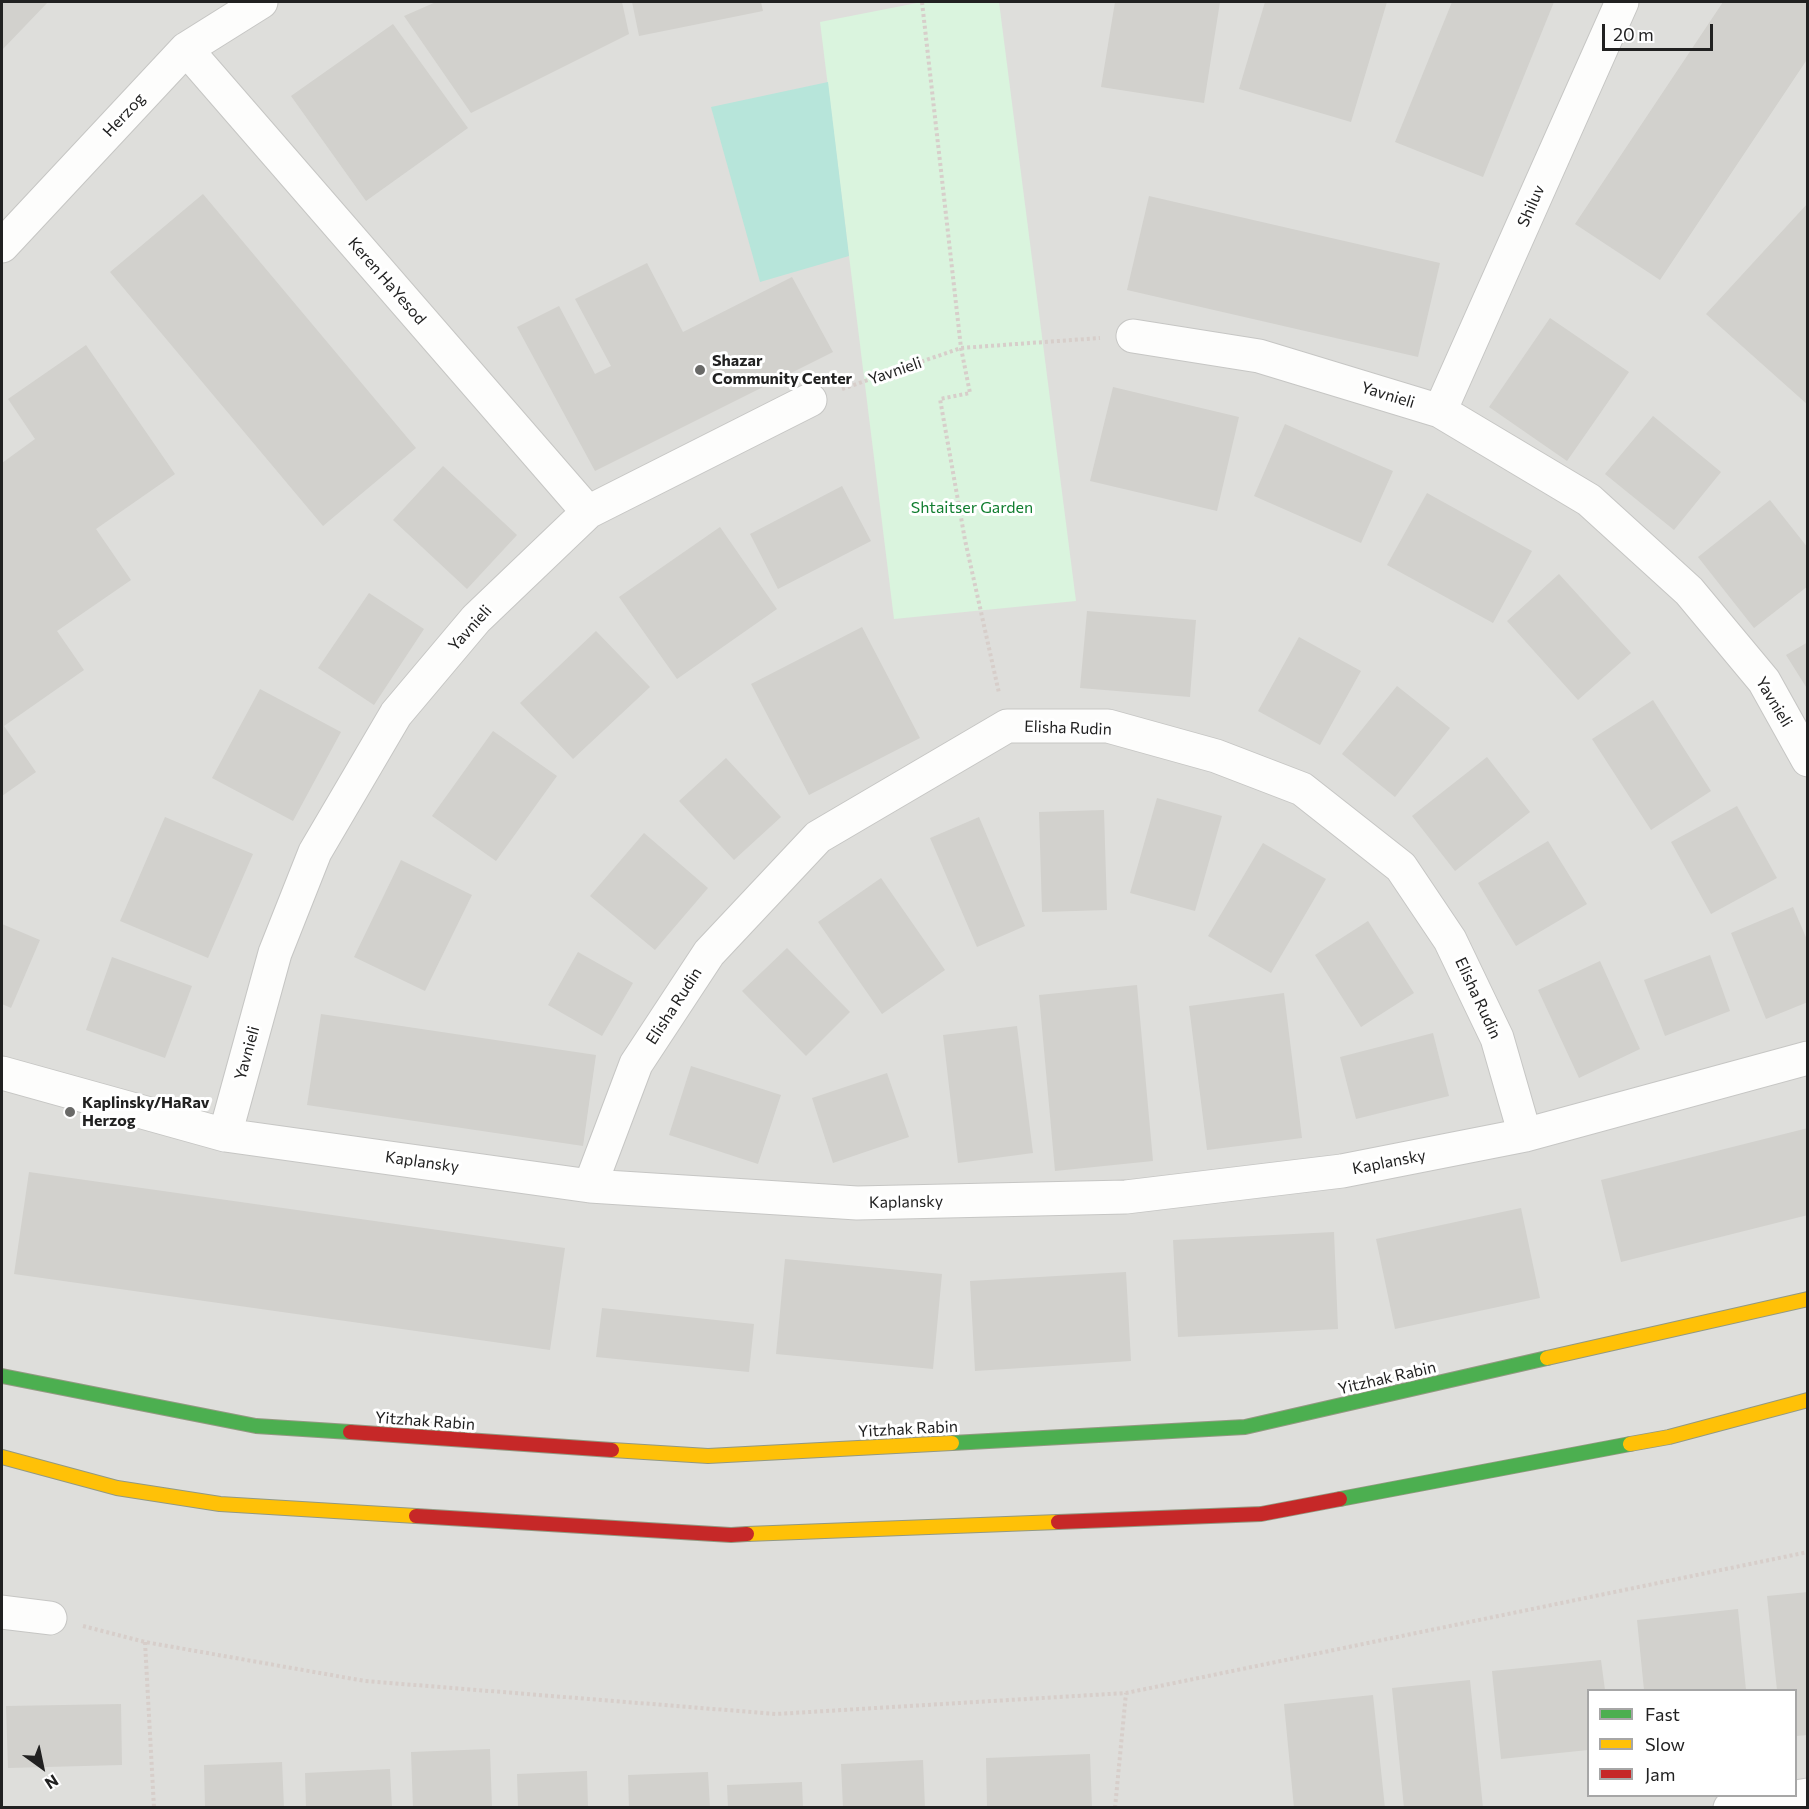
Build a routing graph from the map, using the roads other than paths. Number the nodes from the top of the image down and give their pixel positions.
1 (261, 2) edge
2 (1622, 2) edge
3 (186, 49) junction
4 (2, 246) edge
5 (1133, 336) road end
6 (810, 400) road end
7 (1440, 411) junction
8 (588, 512) junction
9 (1808, 760) edge
10 (1808, 1058) edge
11 (2, 1073) edge
12 (225, 1135) junction
13 (1525, 1135) junction
14 (590, 1186) junction
15 (1808, 1299) edge
16 (2, 1376) edge
17 (1808, 1400) edge
18 (2, 1456) edge
19 (2, 1612) edge
20 (50, 1618) road end
21 (1796, 1797) edge
22 (1730, 1808) edge

1 - 3 street, Herzog
2 - 7 street, Shiluv
3 - 4 street, Herzog
3 - 8 street, Keren HaYesod
5 - 7 street, Yavnieli
6 - 8 street, Yavnieli
7 - 9 street, Yavnieli
8 - 12 street, Yavnieli
10 - 13 street, Kaplansky
11 - 12 street, Kaplansky
12 - 14 street, Kaplansky
13 - 14 street, Kaplansky
13 - 14 street, Elisha Rudin
15 - 16 main road, Yitzhak Rabin
17 - 18 main road
19 - 20 street
21 - 22 street

